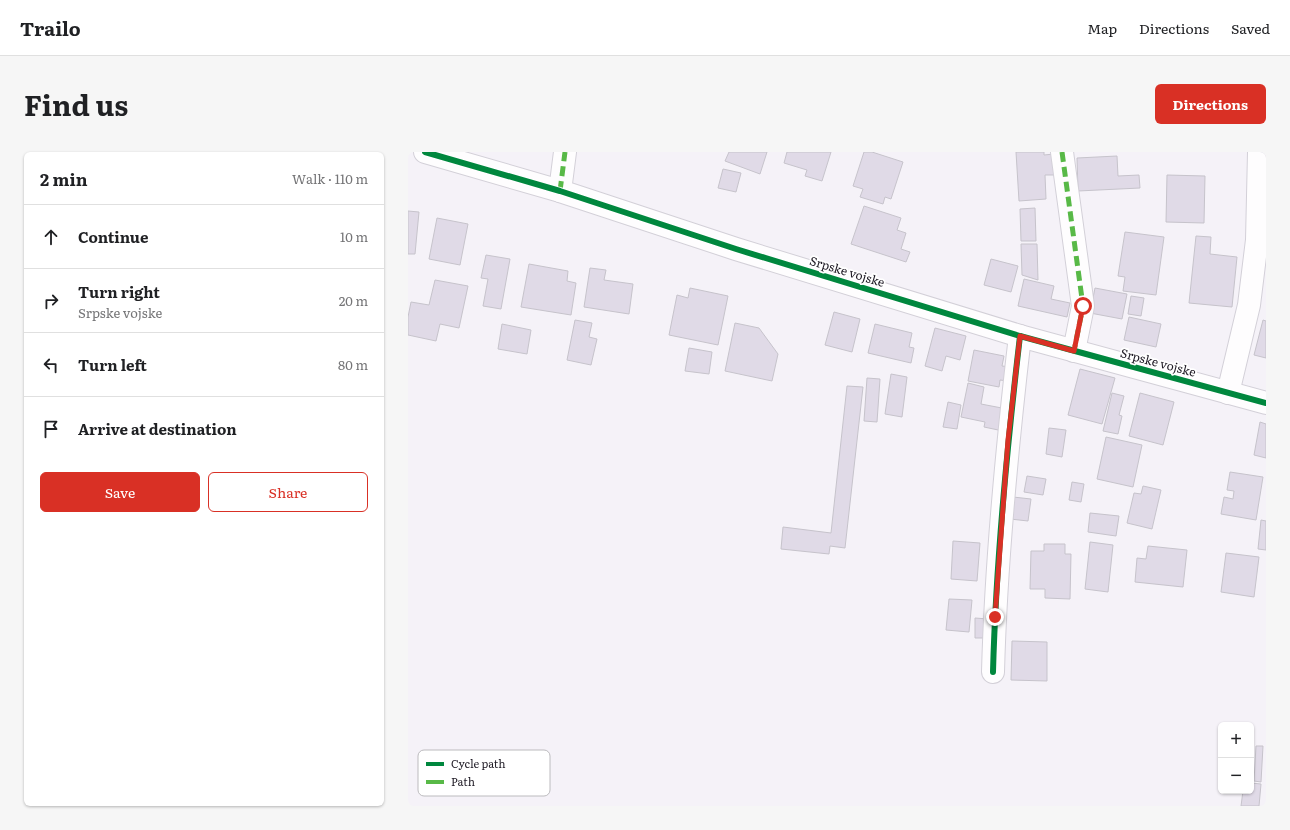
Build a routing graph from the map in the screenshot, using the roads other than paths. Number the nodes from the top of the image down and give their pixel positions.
1 (425, 152) edge
2 (566, 152) edge
3 (1062, 152) edge
4 (1259, 152) edge
5 (560, 191) junction
6 (1020, 336) junction
7 (1074, 351) junction
8 (1228, 393) junction
9 (1266, 403) edge
10 (993, 672) dead end

1 - 5 main road, Srpske vojske
2 - 5 main road
3 - 7 main road
4 - 8 main road
5 - 6 main road, Srpske vojske
6 - 7 main road, Srpske vojske
6 - 10 main road
7 - 8 main road, Srpske vojske
8 - 9 main road, Srpske vojske

